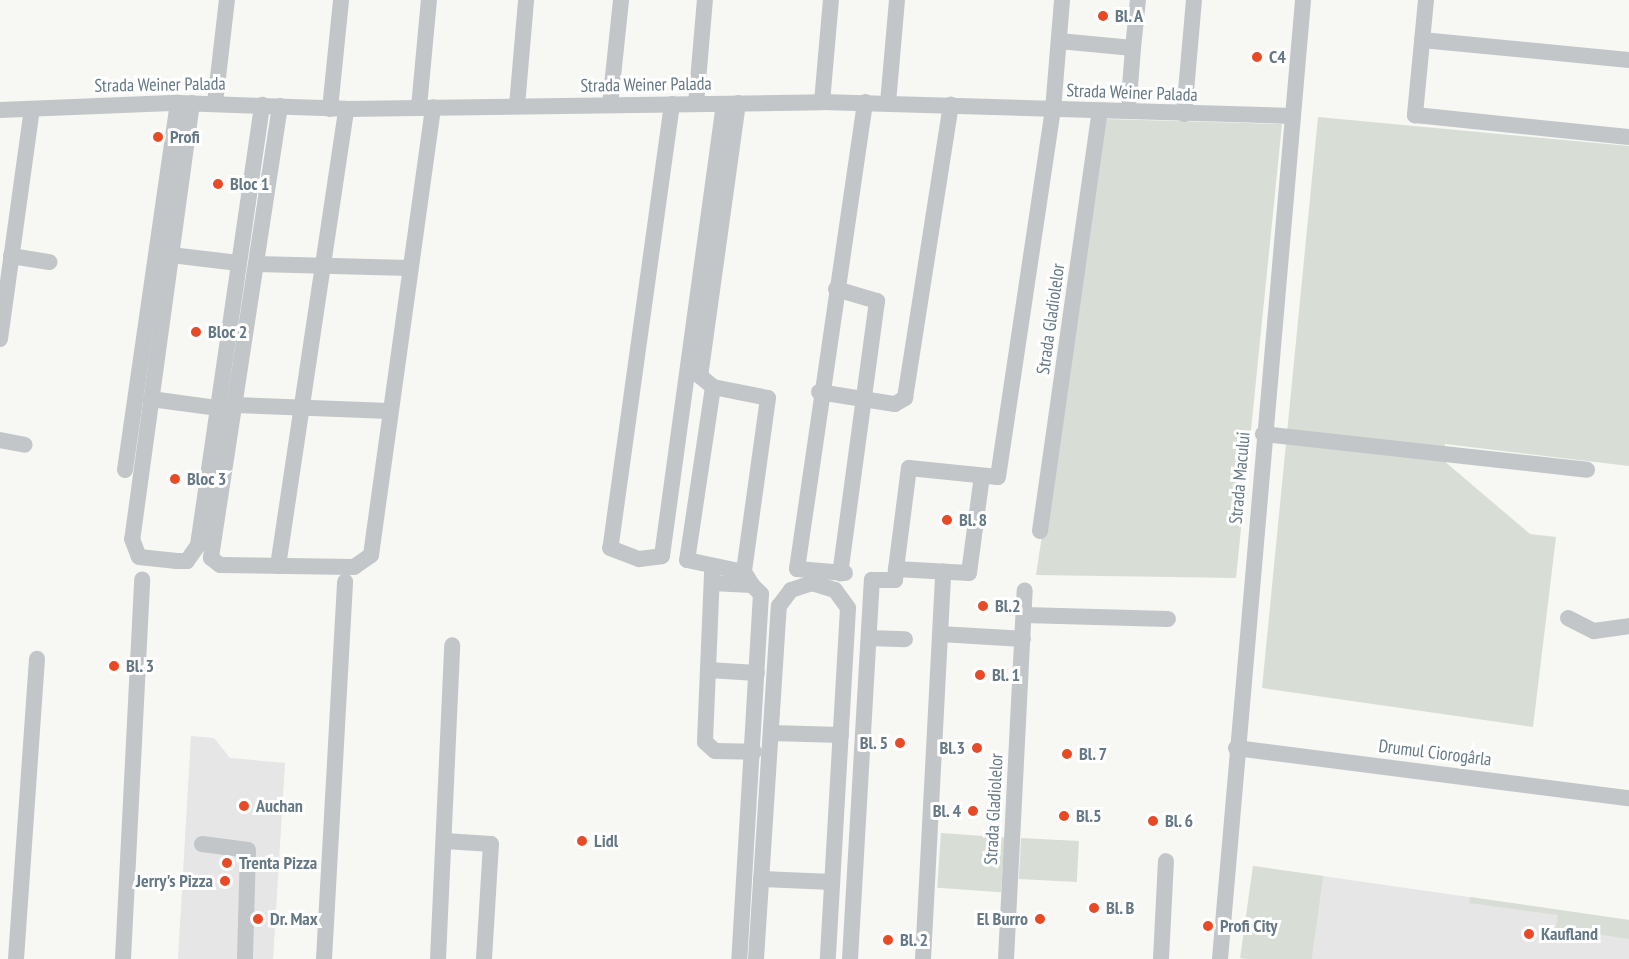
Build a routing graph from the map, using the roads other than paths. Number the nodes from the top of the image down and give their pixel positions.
1 (227, 0) edge
2 (340, 0) edge
3 (429, 0) edge
4 (526, 0) edge
5 (621, 0) edge
6 (705, 0) edge
7 (831, 0) edge
8 (897, 0) edge
9 (1062, 0) edge
10 (1138, 0) edge
11 (1194, 0) edge
12 (1303, 0) edge
13 (1426, 0) edge
14 (1422, 40) junction
15 (1059, 41) junction
16 (1133, 48) junction
17 (1629, 60) edge
18 (1129, 99) dead end
19 (822, 102) junction
20 (865, 102) junction
21 (185, 103) junction
22 (215, 103) junction
23 (888, 103) junction
24 (672, 104) junction
25 (696, 104) junction
26 (731, 104) junction
27 (262, 105) junction
28 (610, 105) junction
29 (951, 105) junction
30 (280, 106) junction
31 (517, 106) junction
32 (426, 107) junction
33 (32, 109) junction
34 (338, 109) junction
35 (0, 110) edge
36 (1053, 110) junction
37 (1100, 112) junction
38 (1184, 114) junction
39 (1292, 116) junction
40 (1629, 137) edge
41 (171, 255) junction
42 (11, 256) junction
43 (50, 262) dead end
44 (239, 263) junction
45 (257, 264) junction
46 (323, 266) junction
47 (409, 268) junction
48 (836, 289) junction
49 (0, 339) edge
50 (712, 387) junction
51 (819, 392) junction
52 (862, 398) junction
53 (151, 399) junction
54 (235, 405) junction
55 (218, 408) junction
56 (302, 408) junction
57 (389, 411) junction
58 (1263, 434) junction
59 (0, 440) edge
60 (25, 445) dead end
61 (125, 470) dead end
62 (1587, 470) dead end
63 (982, 476) junction
64 (1040, 531) dead end
65 (662, 556) junction
66 (687, 560) junction
67 (278, 566) junction
68 (896, 569) junction
69 (943, 572) junction
70 (712, 575) junction
71 (748, 578) junction
72 (142, 579) dead end
73 (345, 582) dead end
74 (1025, 590) dead end
75 (1024, 615) junction
76 (1568, 618) dead end
77 (1168, 619) dead end
78 (1629, 626) edge
79 (940, 634) junction
80 (869, 638) junction
81 (905, 639) dead end
82 (1023, 639) junction
83 (452, 645) dead end
84 (37, 659) dead end
85 (708, 670) junction
86 (757, 673) junction
87 (771, 733) junction
88 (841, 735) junction
89 (1236, 748) junction
90 (754, 752) junction
91 (1629, 798) edge
92 (445, 841) junction
93 (202, 844) dead end
94 (1166, 861) dead end
95 (761, 879) junction
96 (832, 882) junction
97 (16, 959) edge
98 (123, 959) edge
99 (245, 959) edge
100 (324, 959) edge
101 (438, 959) edge
102 (484, 959) edge
103 (739, 959) edge
104 (756, 959) edge
105 (828, 959) edge
106 (850, 959) edge
107 (923, 959) edge
108 (1006, 959) edge
109 (1161, 959) edge
110 (1220, 959) edge

1 - 22 street
2 - 34 street
3 - 32 street
4 - 31 street
5 - 28 street
6 - 25 street
7 - 19 street
8 - 23 street
9 - 15 street
10 - 16 street
11 - 38 street
12 - 39 street, Strada Macului
13 - 14 street
14 - 17 street
14 - 40 street
15 - 16 street
15 - 36 street
16 - 18 street
19 - 20 street, Strada Weiner Palada
19 - 26 street, Strada Weiner Palada
20 - 23 street, Strada Weiner Palada
20 - 48 street
21 - 22 street, Strada Weiner Palada
21 - 33 street, Strada Weiner Palada
21 - 41 street
21 - 61 street
22 - 27 street, Strada Weiner Palada
23 - 29 street, Strada Weiner Palada
24 - 25 street, Strada Weiner Palada
24 - 28 street, Strada Weiner Palada
24 - 65 street
25 - 26 street, Strada Weiner Palada
26 - 50 street
26 - 65 street
27 - 30 street, Strada Weiner Palada
27 - 44 street
28 - 31 street, Strada Weiner Palada
29 - 36 street, Strada Weiner Palada
29 - 52 street
30 - 34 street, Strada Weiner Palada
30 - 45 street
31 - 32 street, Strada Weiner Palada
32 - 34 street, Strada Weiner Palada
32 - 47 street
33 - 35 street, Strada Weiner Palada
33 - 42 street
34 - 46 street
36 - 37 street, Strada Weiner Palada
36 - 63 street
37 - 38 street, Strada Weiner Palada
37 - 64 street, Strada Gladiolelor
38 - 39 street, Strada Weiner Palada
39 - 58 street, Strada Macului
41 - 44 street
41 - 53 street
42 - 43 street
42 - 49 street
44 - 55 street
45 - 46 street
45 - 54 street
46 - 47 street
46 - 56 street
47 - 57 street
48 - 51 street
48 - 52 street
50 - 66 street
50 - 71 street
51 - 52 street
51 - 52 street
53 - 55 street
53 - 55 street
54 - 56 street
54 - 67 street
56 - 57 street
56 - 67 street
57 - 67 street
58 - 62 street
58 - 89 street, Strada Macului
59 - 60 street
63 - 68 street
63 - 69 street
65 - 66 street
66 - 70 street
68 - 69 street
68 - 80 street
69 - 79 street
70 - 71 street
70 - 85 street
71 - 86 street
72 - 98 street
73 - 100 street
74 - 75 street, Strada Gladiolelor
75 - 77 street
75 - 82 street, Strada Gladiolelor
76 - 78 street
79 - 82 street
79 - 107 street
80 - 81 street
80 - 106 street
82 - 108 street, Strada Gladiolelor
83 - 92 street
84 - 97 street
85 - 86 street
85 - 90 street
86 - 90 street
87 - 88 street
87 - 88 street
87 - 95 street
88 - 96 street
89 - 91 street, Drumul Ciorogârla
89 - 110 street, Strada Macului
90 - 103 street
92 - 101 street
92 - 102 street
93 - 99 street
94 - 109 street
95 - 96 street
95 - 104 street
96 - 105 street

